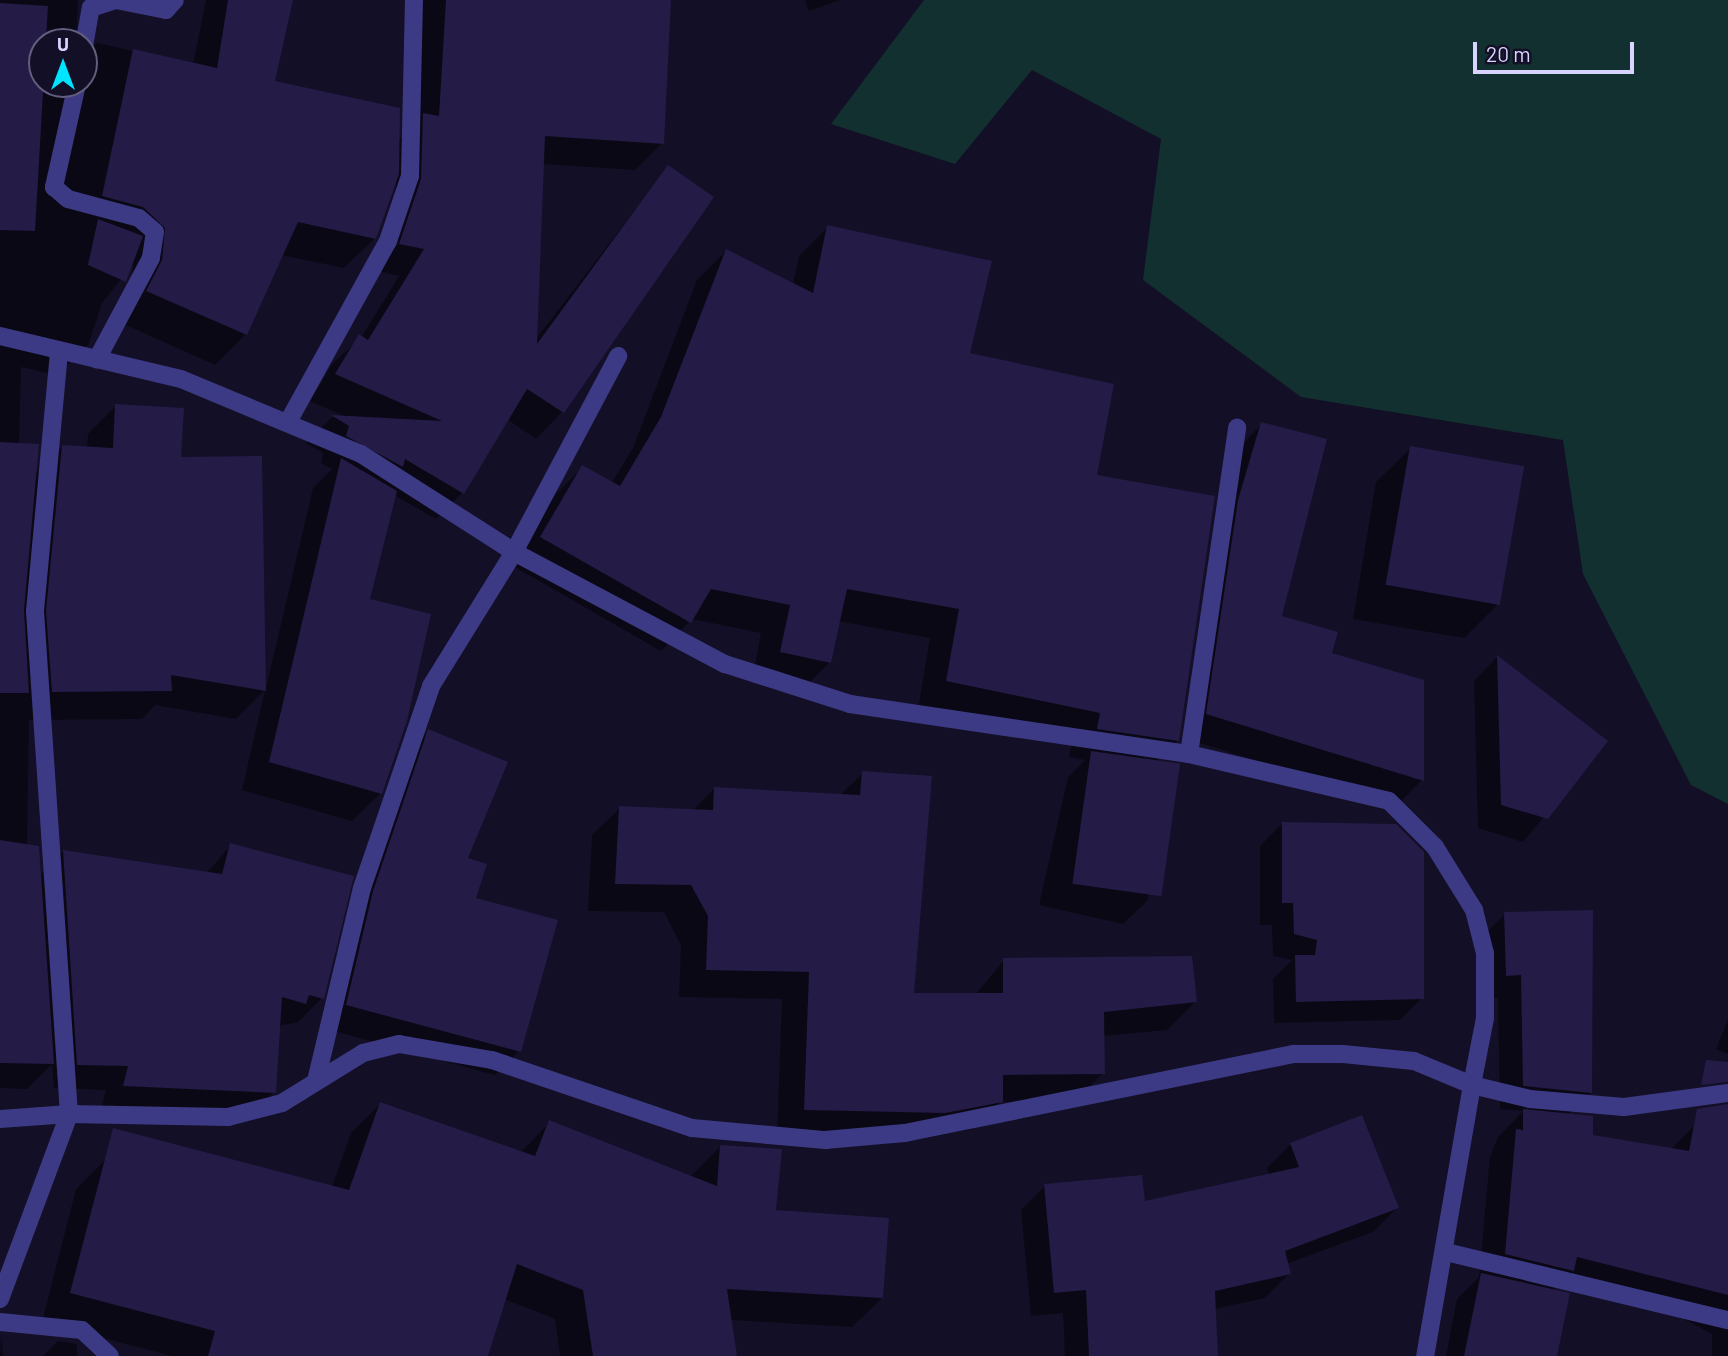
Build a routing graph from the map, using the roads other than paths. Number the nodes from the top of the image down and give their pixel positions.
1 (175, 0) edge
2 (414, 0) edge
3 (87, 28) edge
4 (74, 98) edge
5 (0, 336) edge
6 (59, 350) junction
7 (618, 356) dead end
8 (97, 359) junction
9 (288, 422) junction
10 (1237, 428) dead end
11 (514, 552) junction
12 (1189, 754) junction
13 (316, 1081) junction
14 (1472, 1085) junction
15 (1728, 1093) edge
16 (69, 1114) junction
17 (0, 1119) edge
18 (1446, 1252) junction
19 (0, 1299) edge
20 (1728, 1320) edge
21 (0, 1322) edge
22 (110, 1356) edge
23 (1425, 1356) edge

1 - 3 street
2 - 9 street
4 - 8 street
5 - 6 street
6 - 8 street
6 - 16 street
7 - 11 street
8 - 9 street
9 - 11 street
10 - 12 street
11 - 12 street
11 - 13 street
12 - 14 street
13 - 14 street
13 - 16 street
14 - 15 street
14 - 18 street
16 - 17 street
16 - 19 street
18 - 20 street
18 - 23 street
21 - 22 street

